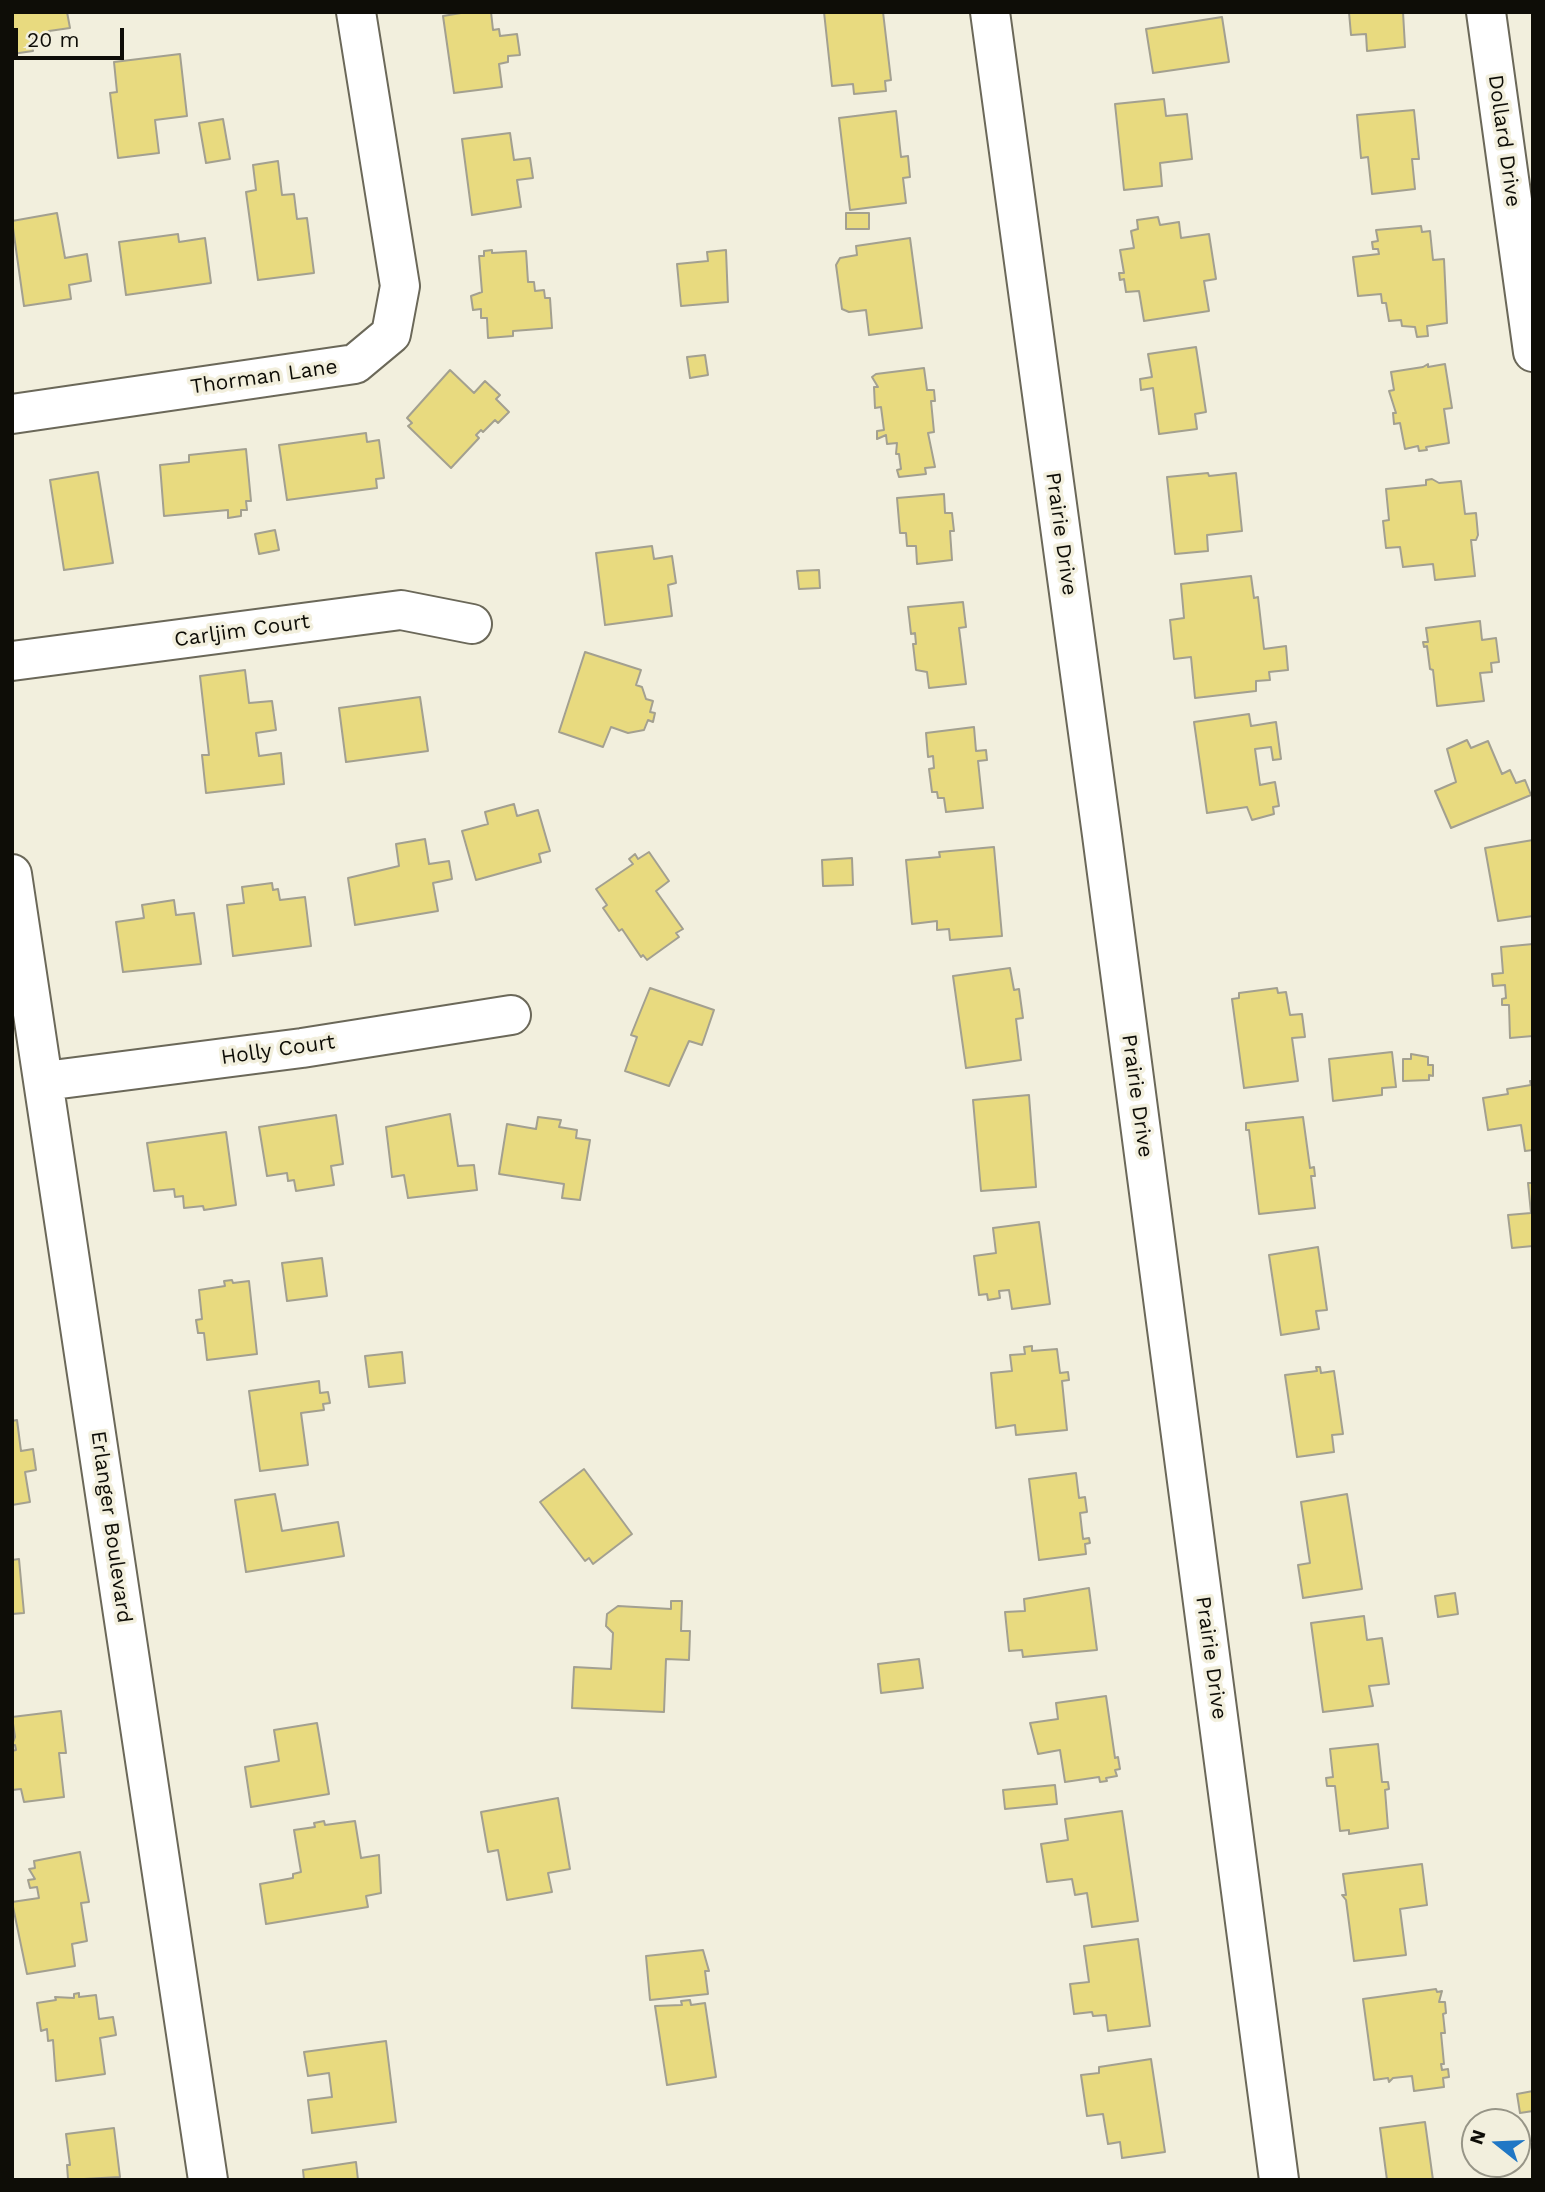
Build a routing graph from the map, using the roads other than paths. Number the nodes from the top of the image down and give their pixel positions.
1 (356, 12) edge
2 (990, 12) edge
3 (1486, 12) edge
4 (1533, 352) edge
5 (12, 414) edge
6 (472, 624) dead end
7 (12, 661) edge
8 (12, 874) edge
9 (511, 1015) dead end
10 (45, 1081) junction
11 (208, 2180) edge
12 (1279, 2180) edge

1 - 5 street, Thorman Lane
2 - 12 street, Prairie Drive
3 - 4 street, Dollard Drive
6 - 7 street, Carljim Court
8 - 10 street, Erlanger Boulevard
9 - 10 street, Holly Court
10 - 11 street, Erlanger Boulevard

